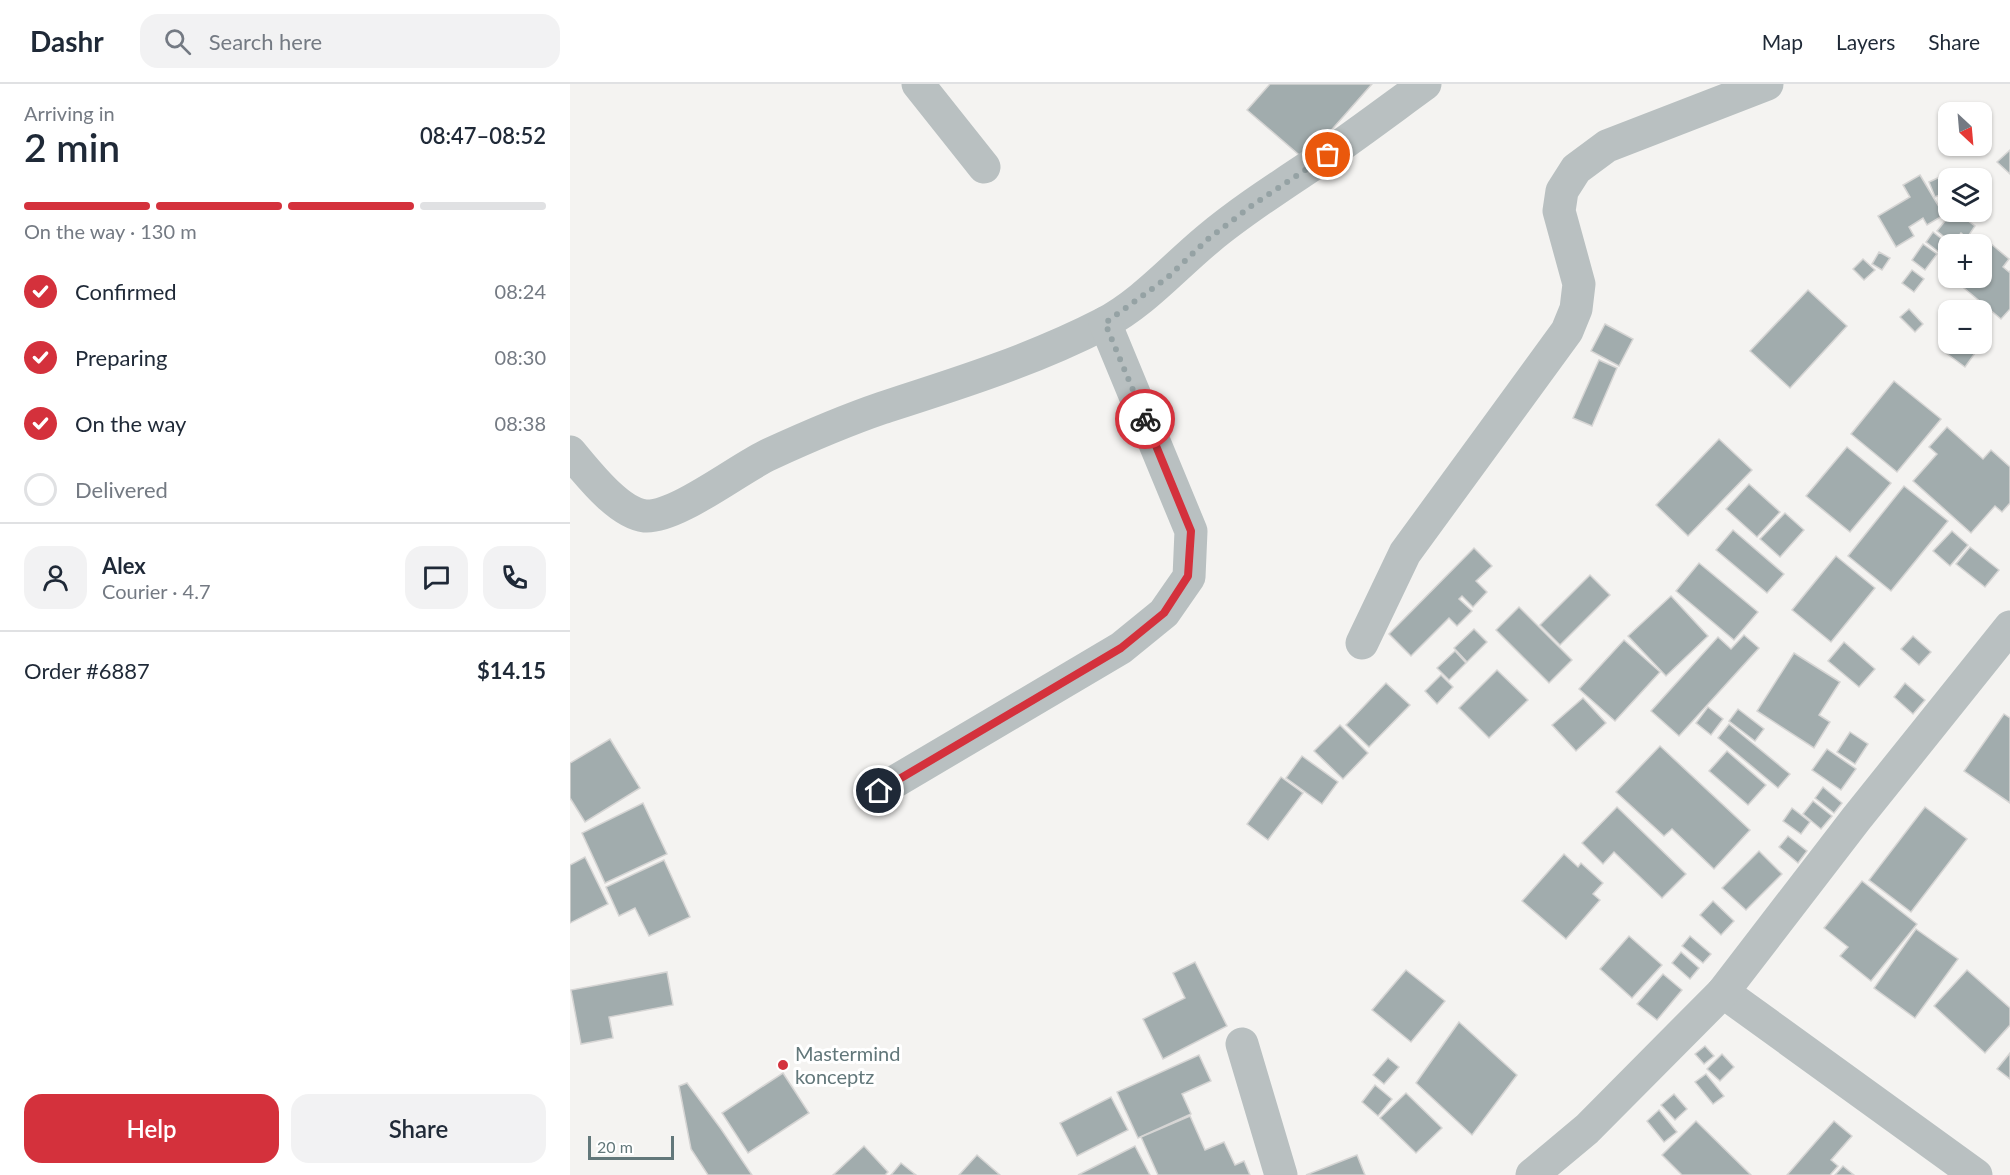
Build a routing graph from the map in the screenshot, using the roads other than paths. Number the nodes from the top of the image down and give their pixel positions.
1 (918, 84) edge
2 (1425, 84) edge
3 (1767, 84) edge
4 (984, 167) dead end
5 (1105, 323) junction
6 (570, 452) edge
7 (2010, 627) edge
8 (1362, 643) dead end
9 (879, 791) dead end
10 (1723, 992) junction
11 (1242, 1044) dead end
12 (1281, 1175) edge
13 (1532, 1175) edge
14 (1976, 1175) edge

1 - 4 street
2 - 5 street
3 - 8 street
5 - 6 street
5 - 9 street
7 - 10 street
10 - 13 street
10 - 14 street
11 - 12 street

